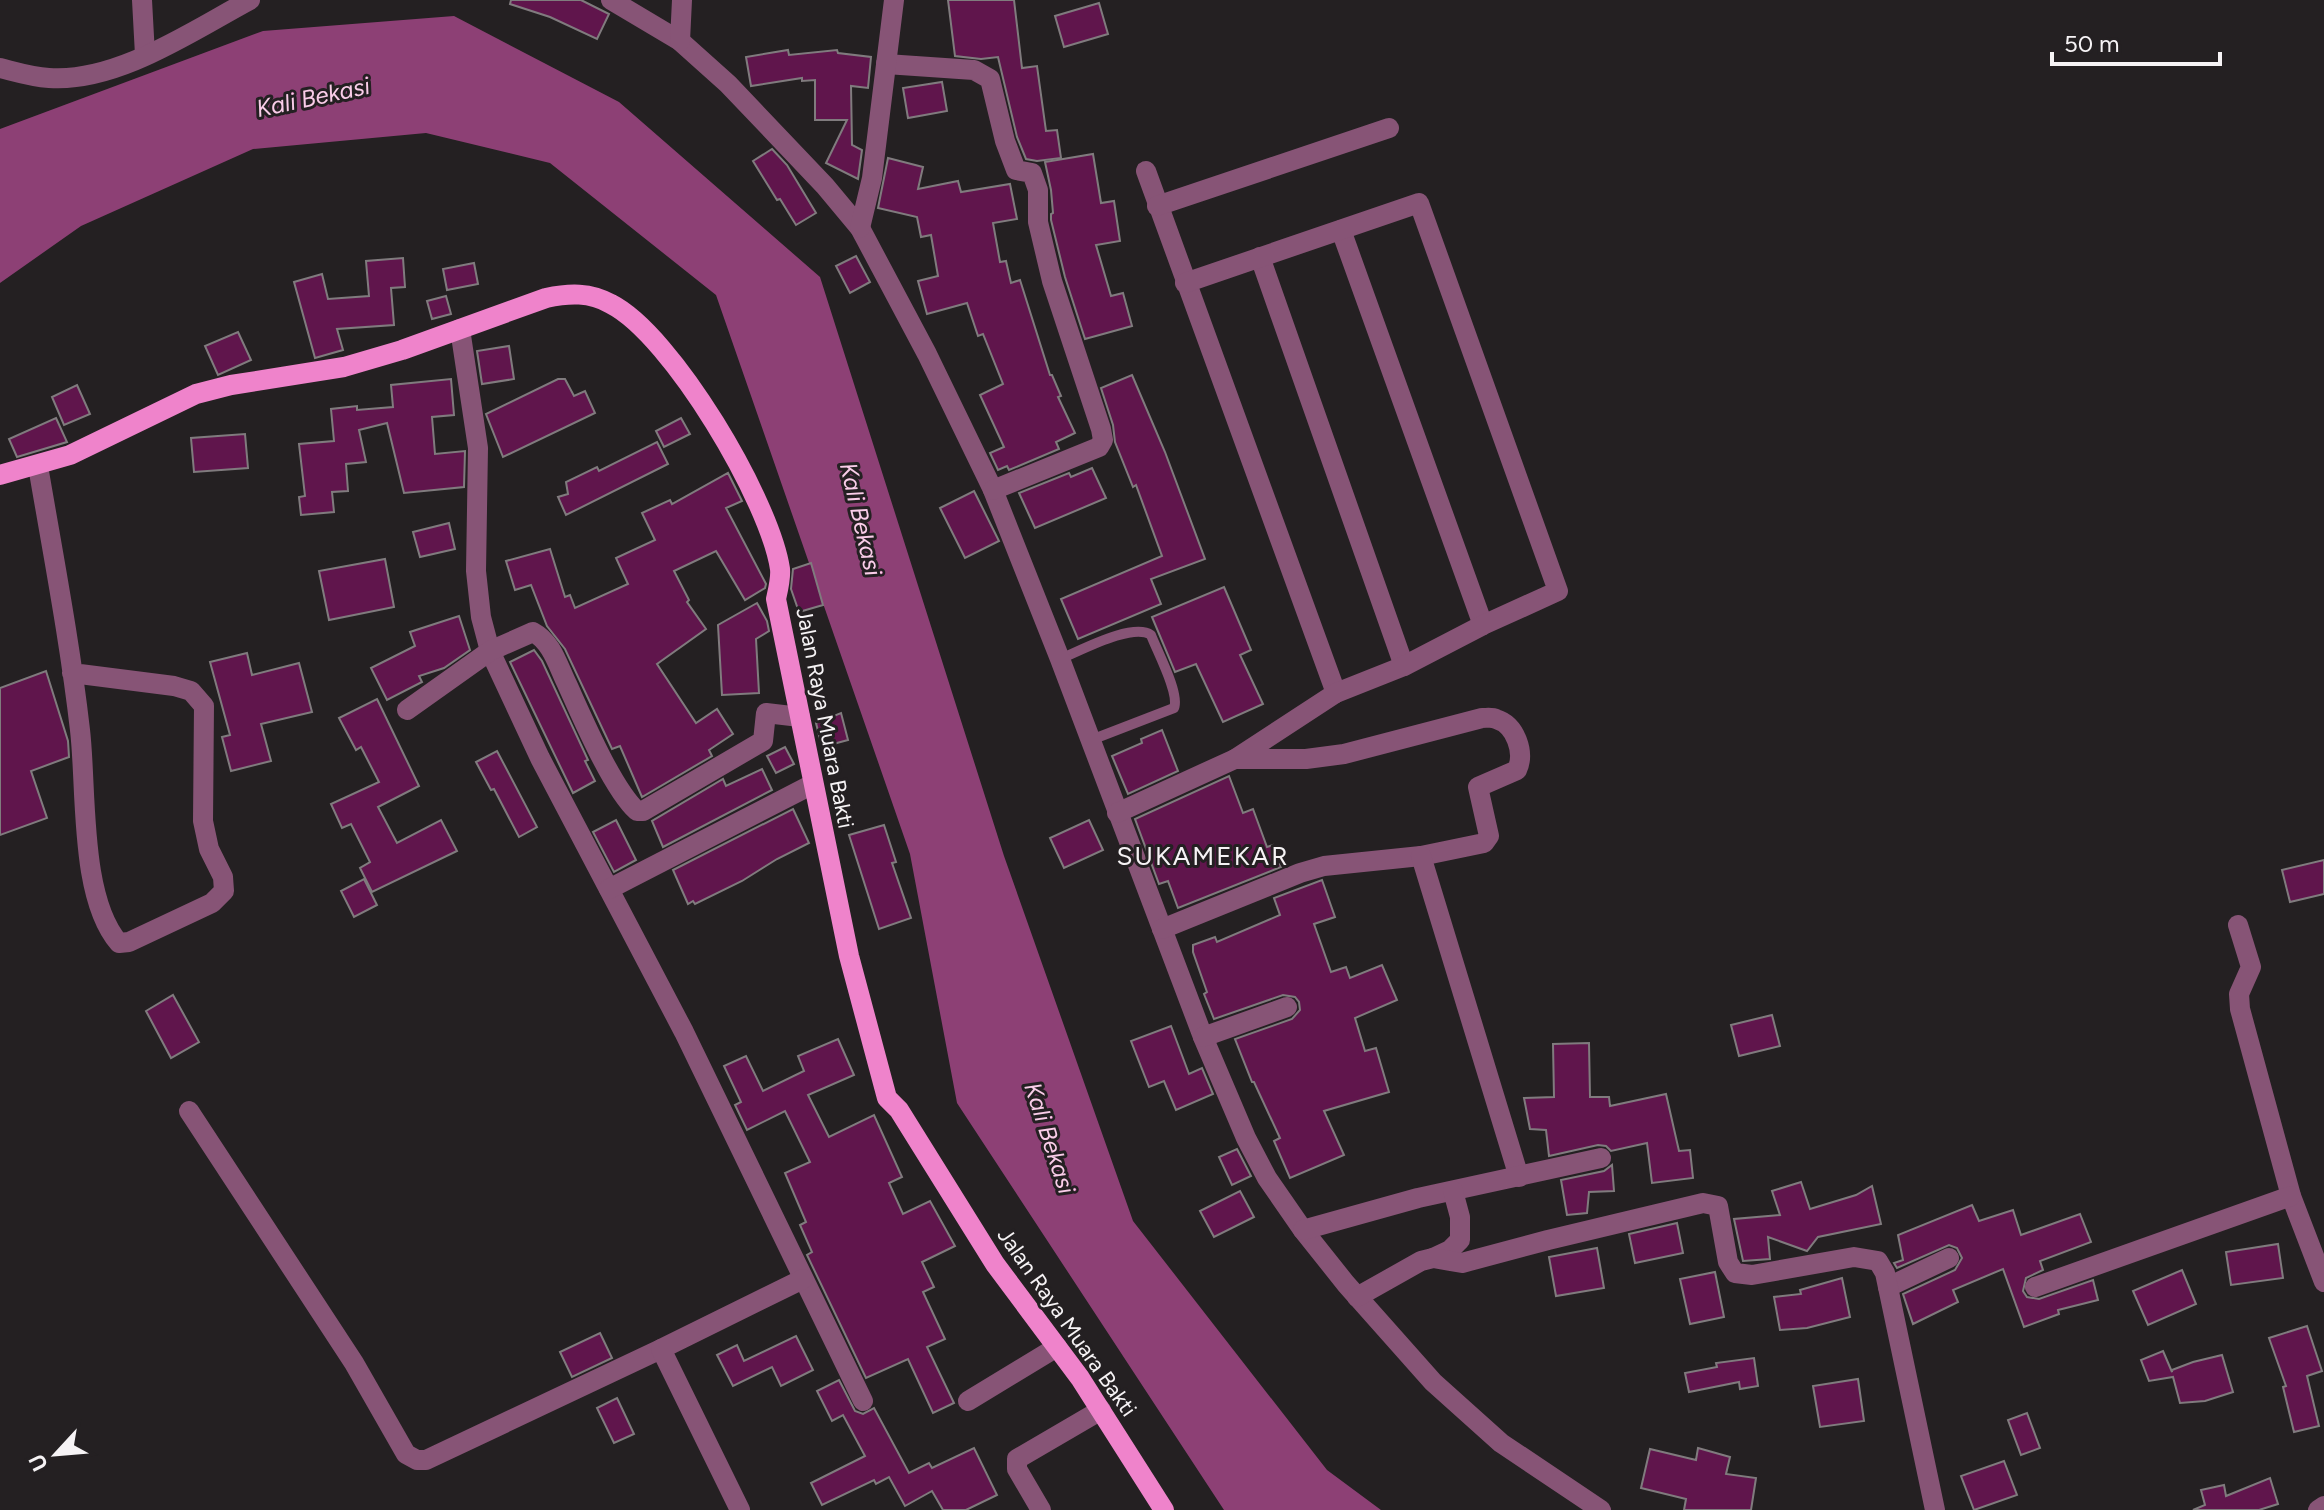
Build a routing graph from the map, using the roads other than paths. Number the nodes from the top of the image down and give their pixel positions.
1 (142, 0) edge
2 (250, 0) edge
3 (611, 0) edge
4 (682, 0) edge
5 (894, 0) edge
6 (680, 41) junction
7 (145, 55) junction
8 (886, 64) junction
9 (0, 68) edge
10 (1389, 128) dead end
11 (1146, 171) dead end
12 (1157, 206) junction
13 (860, 228) junction
14 (1341, 230) junction
15 (1260, 257) junction
16 (1185, 283) junction
17 (460, 329) junction
18 (38, 466) junction
19 (0, 475) edge
20 (993, 490) junction
21 (1483, 625) junction
22 (490, 651) junction
23 (1060, 659) junction
24 (1404, 666) junction
25 (72, 673) junction
26 (1336, 693) junction
27 (407, 710) dead end
28 (800, 717) junction
29 (1091, 740) junction
30 (1235, 759) junction
31 (813, 784) junction
32 (1117, 813) junction
33 (1421, 856) junction
34 (609, 889) junction
35 (2238, 925) dead end
36 (1162, 929) junction
37 (1287, 1007) dead end
38 (1203, 1037) junction
39 (189, 1111) dead end
40 (1601, 1158) dead end
41 (1519, 1177) junction
42 (1453, 1191) junction
43 (2291, 1196) junction
44 (1303, 1230) junction
45 (1433, 1258) junction
46 (1949, 1258) dead end
47 (2323, 1275) edge
48 (803, 1279) junction
49 (1888, 1287) junction
50 (2035, 1287) dead end
51 (1357, 1297) junction
52 (1057, 1347) junction
53 (661, 1349) junction
54 (863, 1401) dead end
55 (968, 1401) dead end
56 (1101, 1410) junction
57 (2324, 1506) edge
58 (740, 1510) edge
59 (1041, 1510) edge
60 (1164, 1510) edge
61 (1601, 1510) edge
62 (1935, 1510) edge
63 (2318, 1510) edge

1 - 7 street
2 - 7 street
3 - 6 street
4 - 6 street
5 - 8 street
6 - 13 street
7 - 9 street
8 - 13 street
8 - 20 street
10 - 12 street
11 - 12 street
12 - 16 street
13 - 20 street
14 - 15 street
14 - 21 street
14 - 21 street
15 - 16 street
15 - 24 street
16 - 26 street
17 - 18 main road, Jalan Raya Muara Bakti
17 - 22 street
17 - 28 main road, Jalan Raya Muara Bakti
18 - 19 main road, Jalan Raya Muara Bakti
18 - 25 street
20 - 23 street
21 - 24 street
22 - 27 street
22 - 28 street
22 - 34 street
23 - 29 street
23 - 29 lane
24 - 26 street
25 - 25 street
26 - 30 street
28 - 31 main road, Jalan Raya Muara Bakti
29 - 32 street
30 - 32 street
30 - 33 street
31 - 34 street
31 - 52 main road, Jalan Raya Muara Bakti
32 - 36 street
33 - 36 street
33 - 41 street
34 - 48 street
35 - 43 street
36 - 38 street
37 - 38 street
38 - 44 street
39 - 53 street
40 - 41 street
41 - 42 street
42 - 44 street
42 - 45 street
43 - 47 street
43 - 50 street
44 - 51 street
45 - 49 street
45 - 51 street
46 - 49 street
48 - 53 street
48 - 54 street
49 - 62 street
51 - 61 street
52 - 55 street
52 - 56 main road, Jalan Raya Muara Bakti
53 - 58 street
56 - 59 street
56 - 60 main road, Jalan Raya Muara Bakti
57 - 63 street

